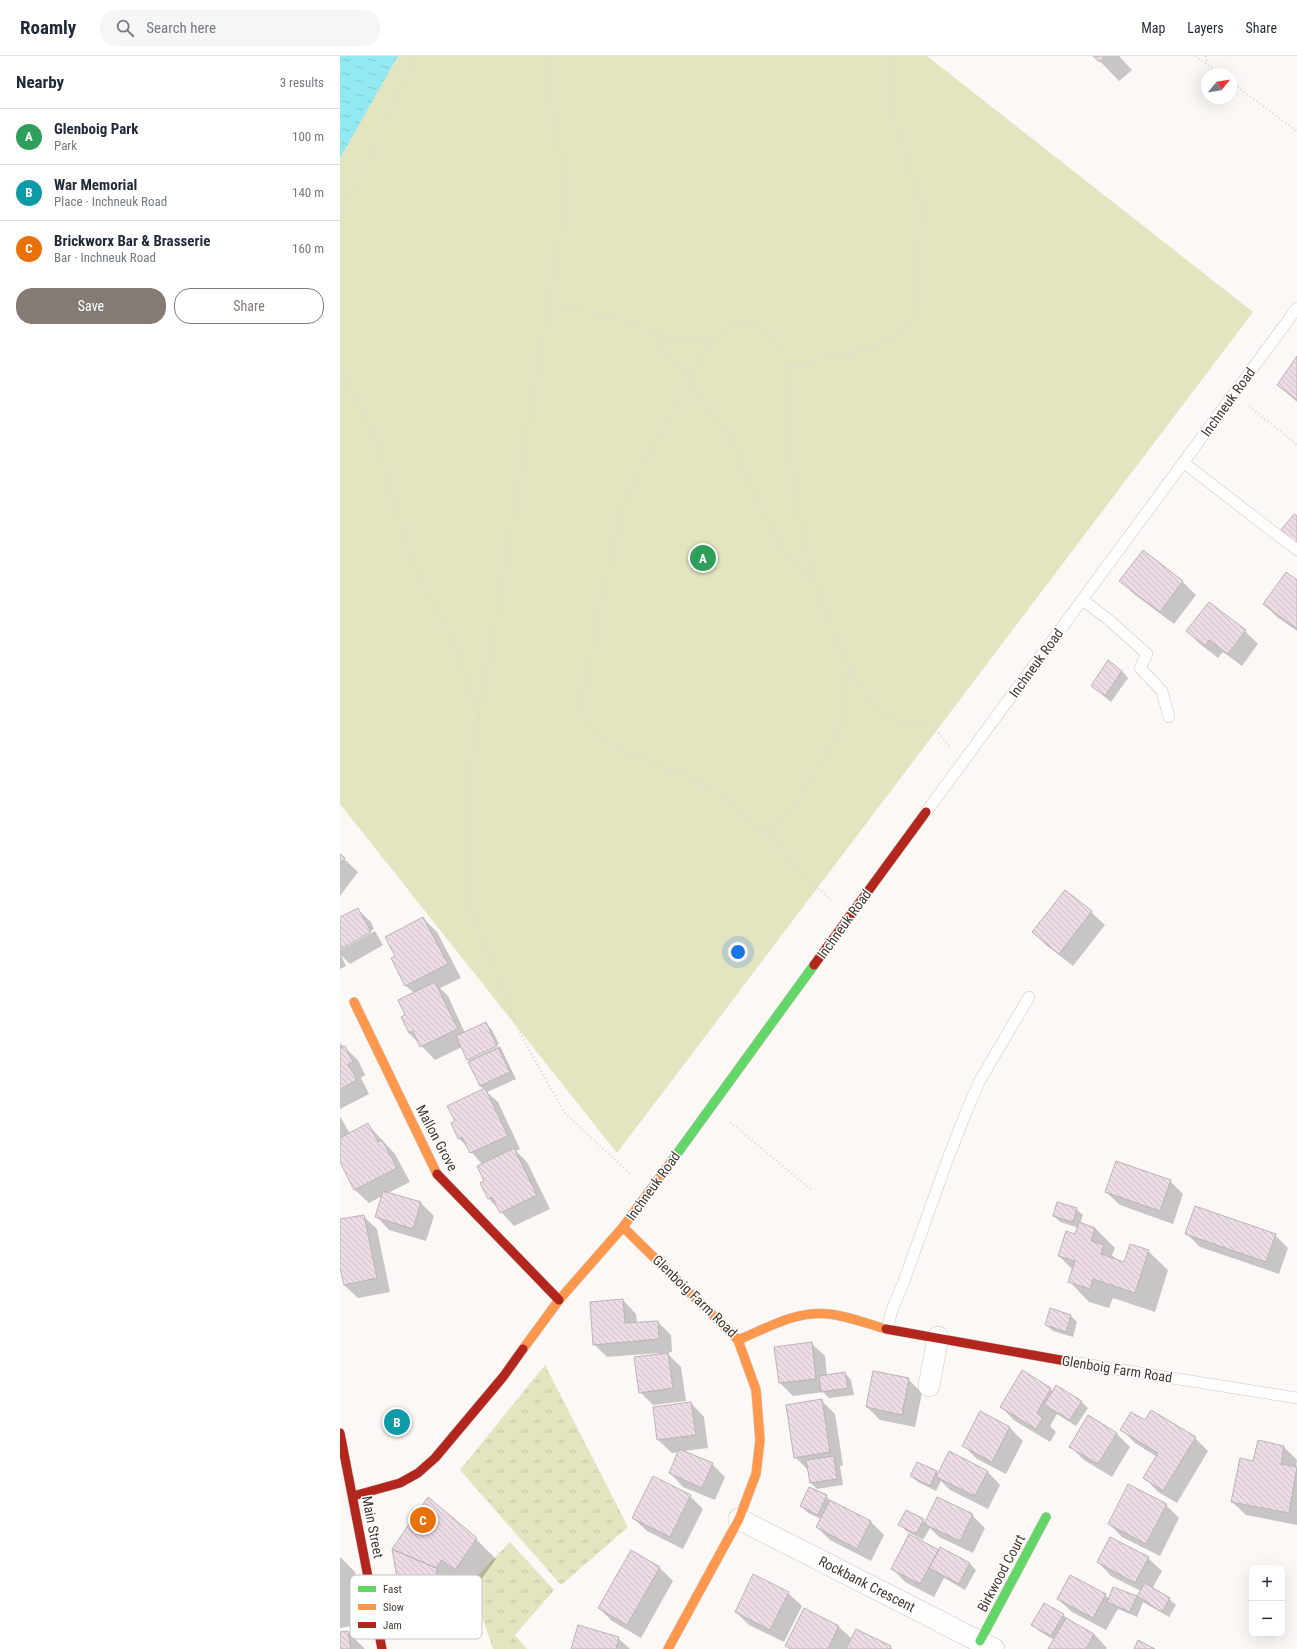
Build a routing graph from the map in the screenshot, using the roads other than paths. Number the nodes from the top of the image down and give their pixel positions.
1 (1297, 308) edge
2 (1184, 463) junction
3 (1297, 550) edge
4 (1082, 600) junction
5 (1169, 717) dead end
6 (926, 812) joint
7 (1029, 997) dead end
8 (354, 1002) dead end
9 (624, 1227) junction
10 (559, 1300) junction
11 (887, 1329) junction
12 (938, 1338) junction
13 (738, 1340) junction
14 (1066, 1361) joint
15 (929, 1386) dead end
16 (1297, 1398) edge
17 (340, 1433) edge
18 (346, 1499) edge
19 (1046, 1517) dead end
20 (739, 1519) junction
21 (364, 1575) edge
22 (380, 1639) edge
23 (987, 1645) edge
24 (382, 1649) edge
25 (668, 1649) edge

1 - 2 lane, Inchneuk Road
2 - 3 lane
2 - 4 lane, Inchneuk Road
4 - 5 lane
4 - 6 lane, Inchneuk Road
6 - 9 street, Inchneuk Road
7 - 11 lane
8 - 10 street, Mallon Grove
9 - 10 street, Inchneuk Road
9 - 13 street, Glenboig Farm Road
10 - 18 street, Inchneuk Road
11 - 12 street, Glenboig Farm Road
11 - 13 street, Glenboig Farm Road
12 - 14 street, Glenboig Farm Road
12 - 15 street
13 - 20 street
14 - 16 lane, Glenboig Farm Road
17 - 18 street, Main Street
18 - 21 street, Main Street
19 - 23 street, Birkwood Court
20 - 23 street, Rockbank Crescent
20 - 25 street
22 - 24 street, Main Street

